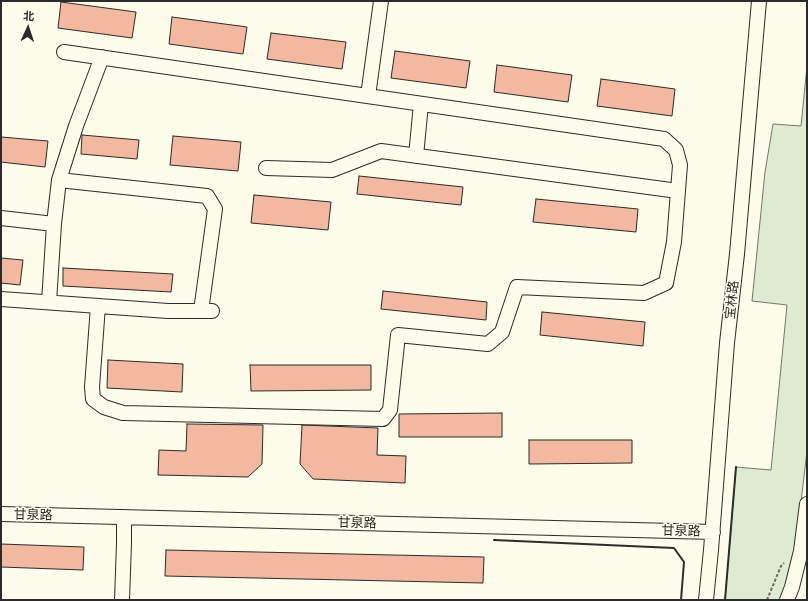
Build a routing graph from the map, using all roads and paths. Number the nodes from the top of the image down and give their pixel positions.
1 (381, 1) edge
2 (758, 1) edge
3 (64, 52) dead end
4 (102, 57) junction
5 (368, 96) junction
6 (421, 104) junction
7 (416, 156) junction
8 (266, 168) dead end
9 (59, 180) junction
10 (678, 191) junction
11 (1, 218) edge
12 (54, 224) junction
13 (1, 299) edge
14 (49, 302) junction
15 (98, 306) junction
16 (807, 504) edge
17 (1, 514) edge
18 (124, 517) junction
19 (713, 532) junction
20 (804, 551) edge
21 (122, 600) edge
22 (706, 600) edge
23 (767, 600) edge
24 (787, 600) edge

1 - 5 street
2 - 19 street, 宝林路
3 - 4 street
4 - 5 street
4 - 9 street
5 - 6 street
6 - 7 street
6 - 10 street
7 - 8 street
7 - 10 street
9 - 12 street
9 - 15 street
10 - 15 street
11 - 12 street
12 - 14 street
13 - 14 street
14 - 15 street
16 - 20 street
17 - 18 street, 甘泉路
18 - 19 street, 甘泉路
18 - 21 street
19 - 22 street, 宝林路
20 - 23 path
20 - 24 street

